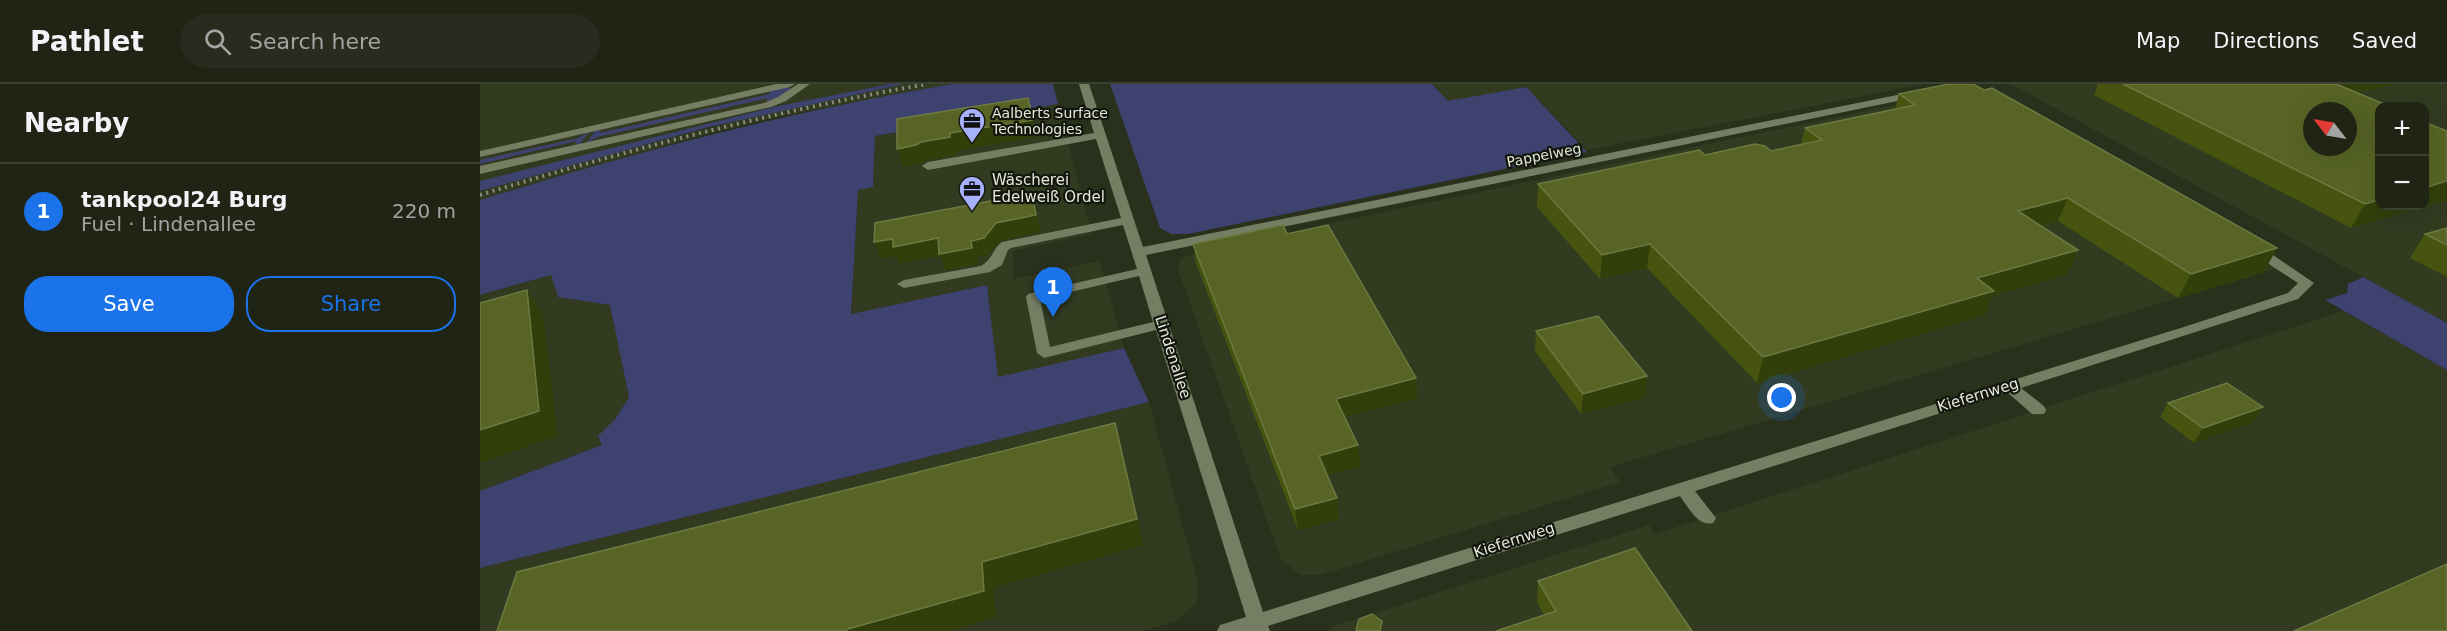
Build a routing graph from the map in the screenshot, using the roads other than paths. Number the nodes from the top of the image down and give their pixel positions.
1 (790, 84) edge
2 (805, 84) edge
3 (1084, 84) edge
4 (1932, 91) edge
5 (1100, 135) junction
6 (480, 154) edge
7 (928, 166) dead end
8 (480, 170) edge
9 (1128, 220) junction
10 (2246, 244) edge
11 (1139, 252) junction
12 (1145, 272) junction
13 (904, 284) dead end
14 (1162, 324) junction
15 (2008, 386) junction
16 (2038, 410) dead end
17 (1682, 487) junction
18 (1707, 518) dead end
19 (1259, 626) edge
20 (1227, 631) edge

1 - 6 street
2 - 8 street
3 - 5 street, Lindenallee
4 - 11 street, Pappelweg
5 - 7 street
5 - 9 street, Lindenallee
9 - 11 street, Lindenallee
9 - 13 street
10 - 15 street, Kiefernweg
11 - 12 street, Lindenallee
12 - 14 street, Lindenallee
12 - 14 street
14 - 19 street, Lindenallee
15 - 16 street
15 - 17 street, Kiefernweg
17 - 18 street
17 - 19 street, Kiefernweg
19 - 20 street, Kiefernweg

